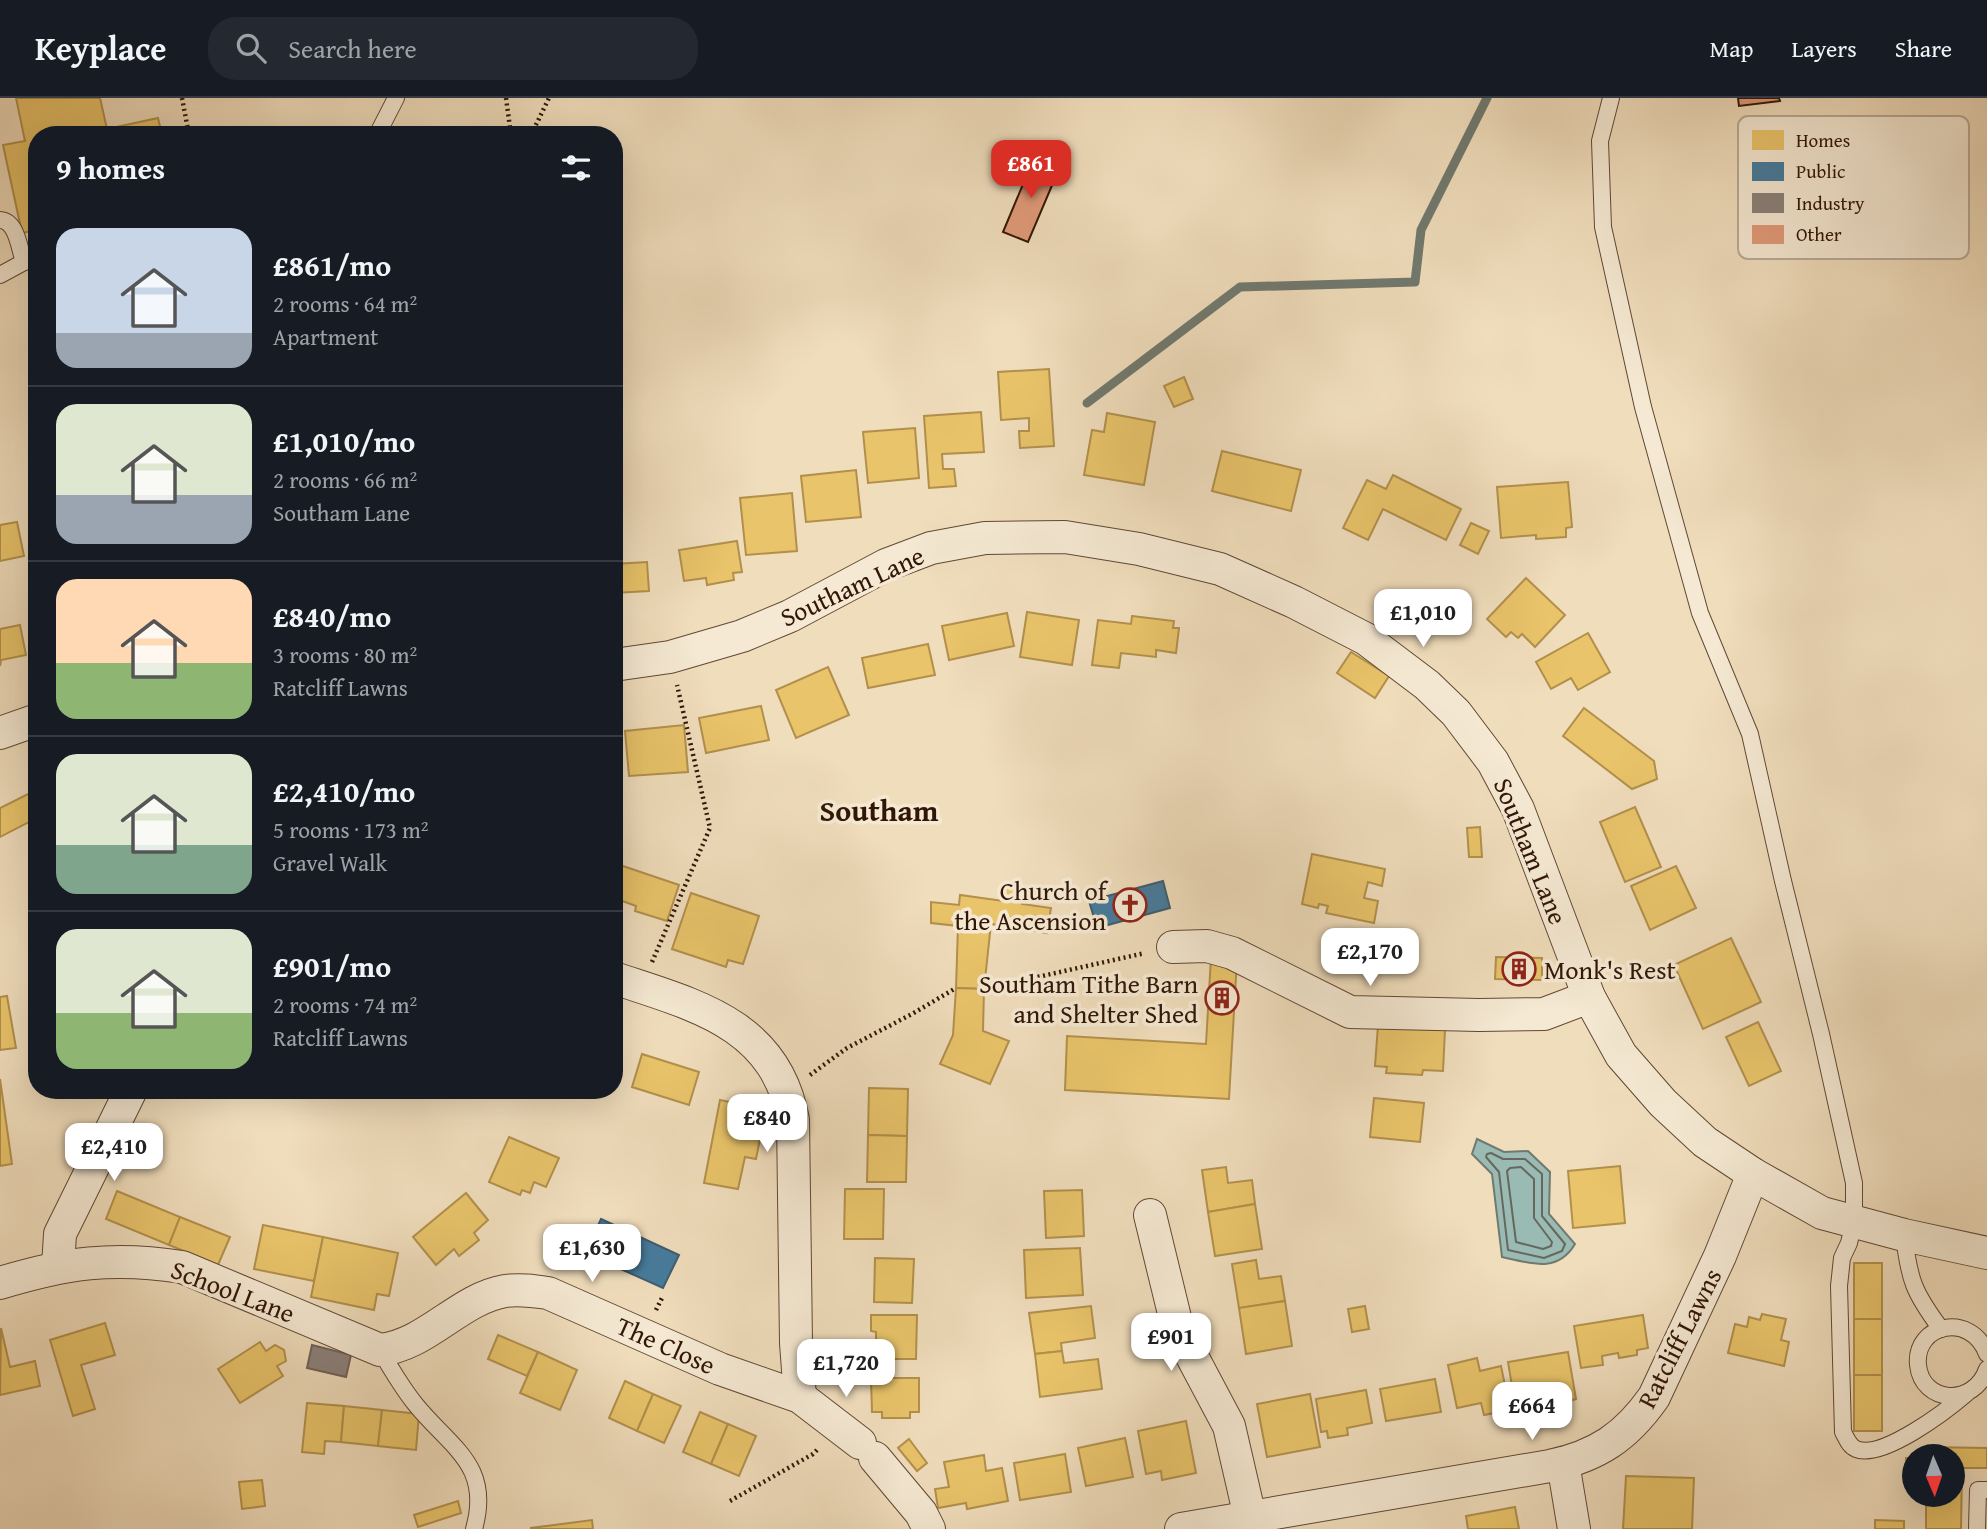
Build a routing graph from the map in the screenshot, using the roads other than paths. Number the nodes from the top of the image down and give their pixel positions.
1 (396, 98) edge
2 (1611, 98) edge
3 (382, 126) edge
4 (0, 220) edge
5 (28, 256) edge
6 (28, 261) edge
7 (0, 275) edge
8 (623, 664) edge
9 (28, 723) edge
10 (0, 733) edge
11 (1173, 947) road end
12 (628, 983) edge
13 (1589, 998) junction
14 (127, 1099) edge
15 (1753, 1174) junction
16 (1150, 1215) dead end
17 (1854, 1221) junction
18 (1904, 1236) junction
19 (1987, 1253) edge
20 (58, 1266) junction
21 (0, 1283) edge
22 (1941, 1329) junction
23 (380, 1350) junction
24 (1987, 1354) edge
25 (1987, 1368) edge
26 (1966, 1394) junction
27 (800, 1397) junction
28 (1563, 1463) junction
29 (1987, 1490) edge
30 (1250, 1517) junction
31 (474, 1529) edge
32 (929, 1529) edge
33 (1181, 1529) edge
34 (1574, 1529) edge
35 (1977, 1529) edge

1 - 3 lane
2 - 17 lane
4 - 5 lane
6 - 7 lane
8 - 13 street, Southam Lane
9 - 10 street
11 - 13 street
12 - 27 street
13 - 15 street, Southam Lane
14 - 20 street
15 - 17 street, Southam Lane
15 - 28 street, Ratcliff Lawns
16 - 30 street
17 - 18 street, Southam Lane
17 - 26 lane
18 - 19 street, Southam Lane
18 - 22 lane
20 - 21 street, School Lane
20 - 23 street, School Lane
22 - 24 lane
22 - 26 lane
23 - 27 street, The Close
23 - 31 lane
25 - 26 lane
27 - 32 street
28 - 30 street, Ratcliff Lawns
28 - 34 street
29 - 35 lane
30 - 33 street, Ratcliff Lawns

